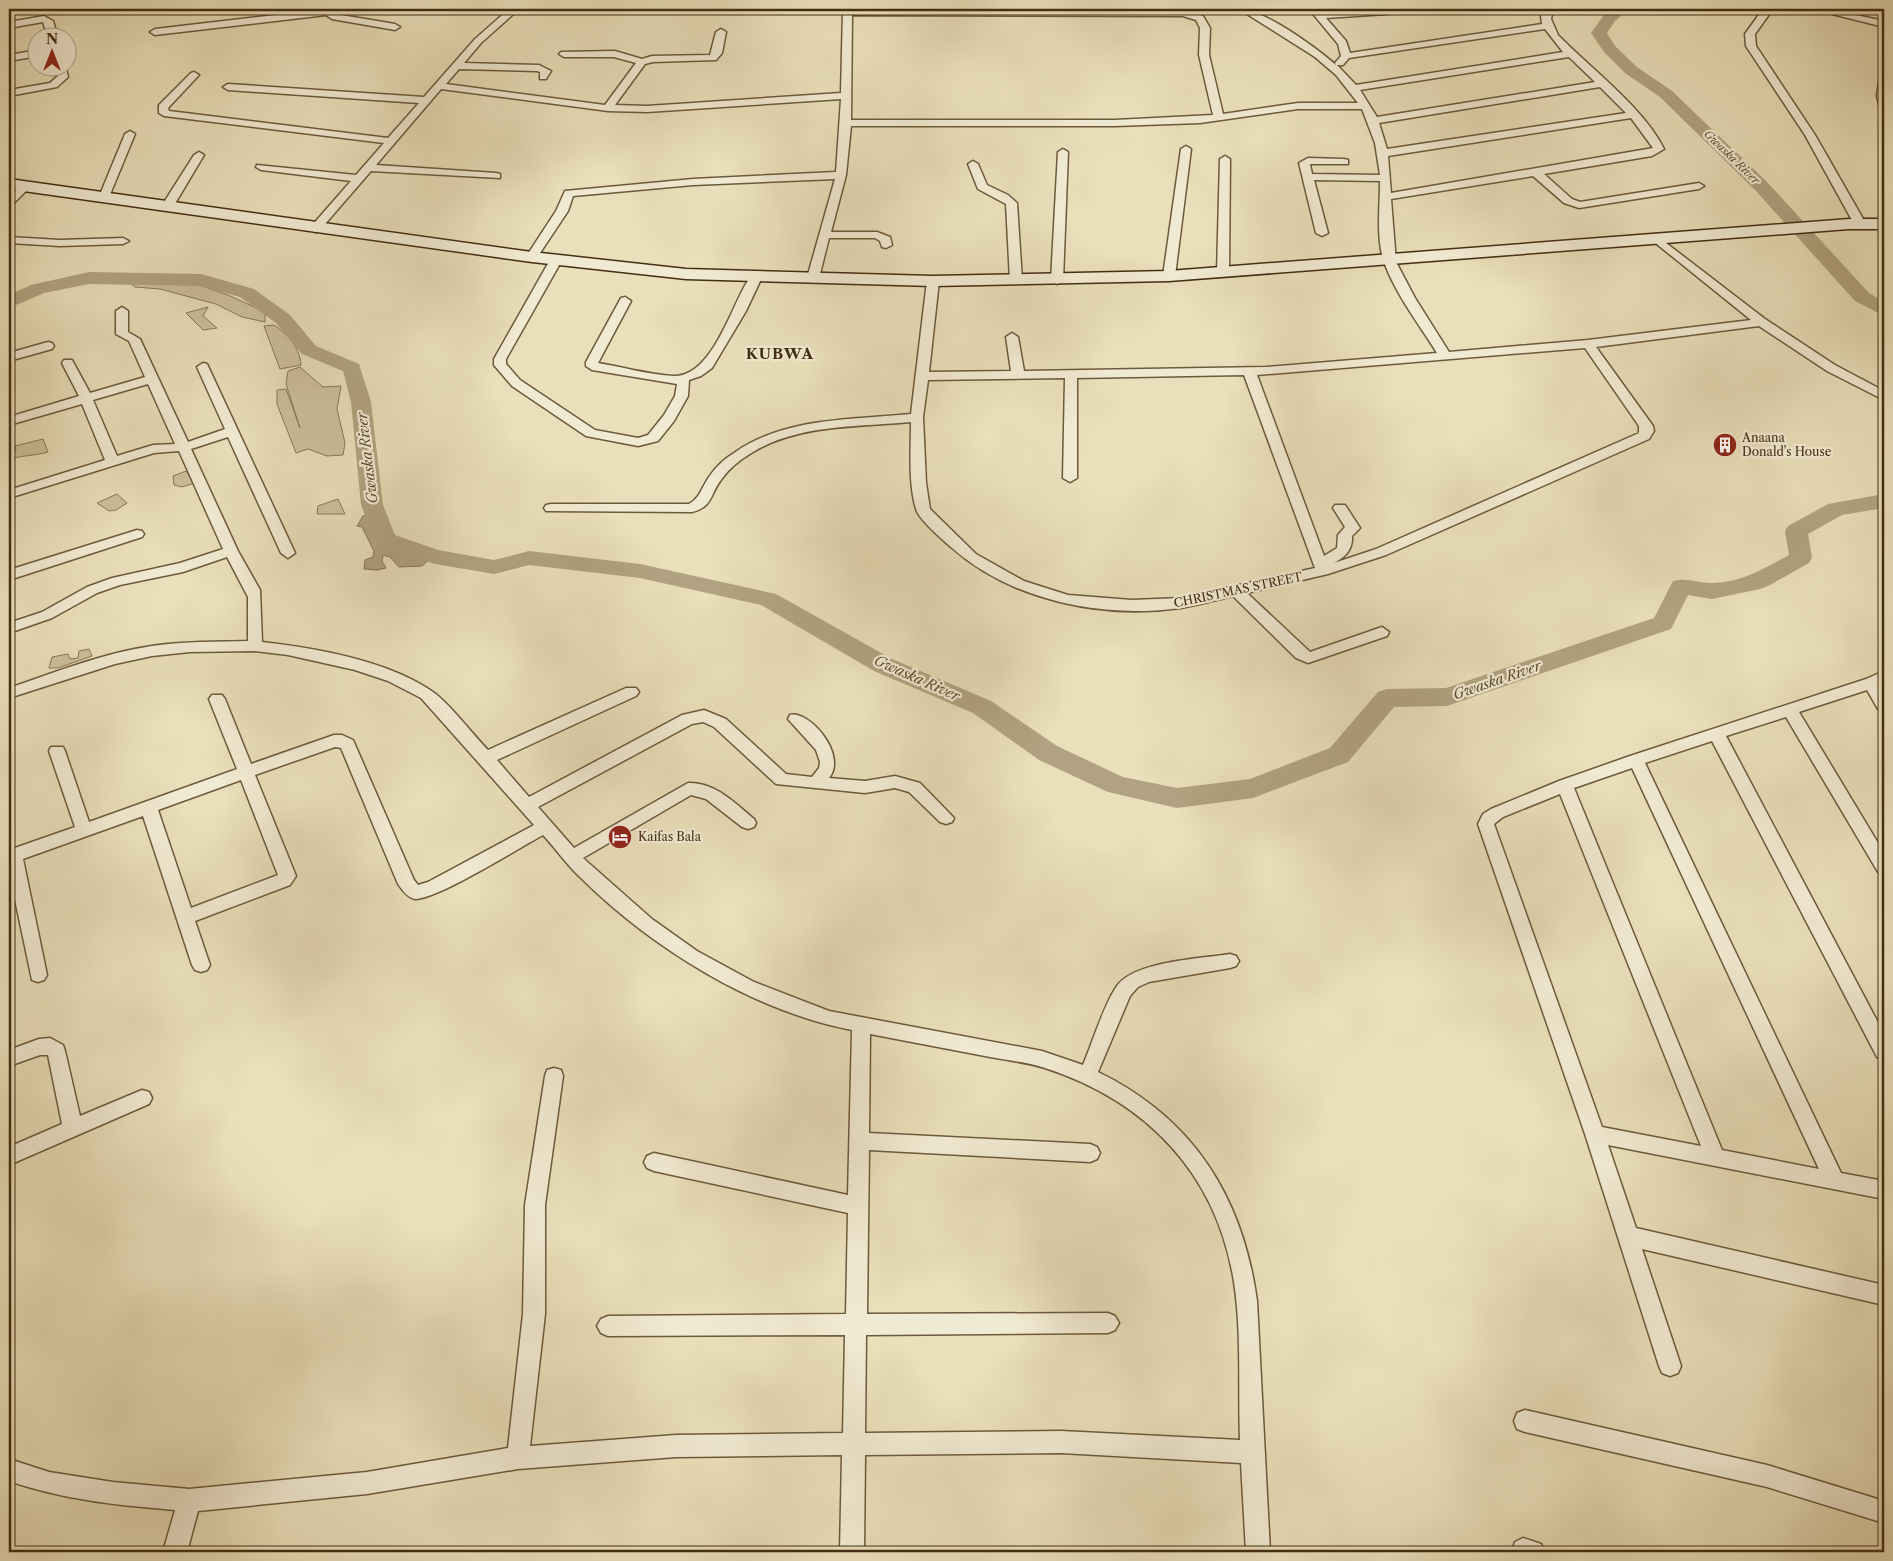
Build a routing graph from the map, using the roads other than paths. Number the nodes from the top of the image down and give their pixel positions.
1 (514, 9) edge
2 (1243, 9) edge
3 (1417, 9) edge
4 (1549, 9) edge
5 (1768, 9) edge
6 (1817, 9) edge
7 (329, 10) edge
8 (848, 10) edge
9 (1315, 12) edge
10 (9, 24) edge
11 (1884, 24) edge
12 (1547, 26) junction
13 (395, 27) dead end
14 (50, 28) edge
15 (155, 32) dead end
16 (721, 32) dead end
17 (564, 54) dead end
18 (1569, 54) junction
19 (28, 55) edge
20 (1346, 56) junction
21 (9, 58) edge
22 (642, 62) junction
23 (456, 66) junction
24 (1334, 67) junction
25 (194, 75) dead end
26 (542, 77) dead end
27 (62, 78) edge
28 (1884, 82) edge
29 (1601, 84) junction
30 (438, 86) junction
31 (228, 87) dead end
32 (1355, 88) junction
33 (9, 93) edge
34 (847, 96) junction
35 (425, 100) junction
36 (1884, 104) edge
37 (1367, 106) junction
38 (608, 108) junction
39 (1633, 115) junction
40 (1219, 117) junction
41 (1375, 120) junction
42 (846, 123) junction
43 (130, 134) dead end
44 (389, 141) junction
45 (1186, 149) dead end
46 (1341, 150) dead end
47 (1063, 152) dead end
48 (1384, 153) junction
49 (199, 155) dead end
50 (1225, 159) dead end
51 (1344, 162) junction
52 (973, 164) dead end
53 (261, 167) dead end
54 (367, 168) junction
55 (1536, 173) junction
56 (841, 175) junction
57 (496, 176) dead end
58 (1307, 177) junction
59 (357, 178) junction
60 (1349, 178) junction
61 (1385, 178) junction
62 (9, 184) edge
63 (25, 186) junction
64 (1699, 186) dead end
65 (104, 197) junction
66 (1385, 197) junction
67 (9, 202) edge
68 (168, 207) junction
69 (1860, 224) junction
70 (1884, 224) edge
71 (315, 228) junction
72 (825, 234) junction
73 (1322, 234) dead end
74 (1657, 239) junction
75 (9, 240) edge
76 (122, 241) dead end
77 (886, 245) dead end
78 (532, 257) junction
79 (556, 260) junction
80 (1389, 260) junction
81 (1223, 273) junction
82 (1169, 276) junction
83 (756, 277) junction
84 (813, 278) junction
85 (1016, 280) junction
86 (1057, 280) junction
87 (933, 281) junction
88 (625, 301) dead end
89 (122, 311) dead end
90 (1761, 322) junction
91 (1012, 337) dead end
92 (1588, 344) junction
93 (48, 346) dead end
94 (9, 357) edge
95 (1446, 357) junction
96 (68, 363) dead end
97 (203, 367) dead end
98 (1249, 371) junction
99 (1018, 374) junction
100 (1071, 374) junction
101 (921, 376) junction
102 (152, 379) junction
103 (683, 379) junction
104 (1884, 396) edge
105 (86, 398) junction
106 (917, 417) junction
107 (9, 422) edge
108 (233, 431) junction
109 (184, 447) junction
110 (112, 460) junction
111 (1070, 478) dead end
112 (9, 494) edge
113 (551, 508) dead end
114 (1340, 508) dead end
115 (137, 534) dead end
116 (231, 551) junction
117 (288, 554) dead end
118 (1321, 567) junction
119 (9, 575) edge
120 (1238, 592) junction
121 (9, 628) edge
122 (1382, 632) dead end
123 (255, 646) junction
124 (1877, 680) edge
125 (631, 692) dead end
126 (9, 693) edge
127 (217, 699) dead end
128 (1884, 705) edge
129 (1790, 710) junction
130 (796, 720) dead end
131 (1718, 735) junction
132 (57, 751) dead end
133 (486, 758) junction
134 (1636, 760) junction
135 (247, 772) junction
136 (817, 782) junction
137 (1565, 785) junction
138 (527, 805) junction
139 (148, 808) junction
140 (946, 818) dead end
141 (748, 823) dead end
142 (546, 826) junction
143 (84, 830) junction
144 (11, 856) edge
145 (572, 857) junction
146 (1884, 867) edge
147 (185, 918) junction
148 (1230, 961) dead end
149 (201, 965) dead end
150 (38, 975) dead end
151 (861, 1026) junction
152 (1884, 1051) edge
153 (9, 1058) edge
154 (1088, 1074) junction
155 (554, 1076) dead end
156 (142, 1098) dead end
157 (73, 1128) junction
158 (1595, 1134) junction
159 (859, 1142) junction
160 (1090, 1153) dead end
161 (9, 1156) edge
162 (1715, 1157) junction
163 (654, 1162) dead end
164 (1835, 1181) junction
165 (1884, 1190) edge
166 (858, 1206) junction
167 (1628, 1236) junction
168 (1884, 1295) edge
169 (856, 1323) junction
170 (1108, 1323) dead end
171 (608, 1326) dead end
172 (1670, 1366) dead end
173 (1525, 1421) dead end
174 (854, 1444) junction
175 (1252, 1452) junction
176 (518, 1458) junction
177 (9, 1470) edge
178 (190, 1500) junction
179 (1884, 1512) edge
180 (175, 1552) edge
181 (852, 1552) edge
182 (1258, 1552) edge

1 - 23 street
2 - 24 street
3 - 9 street
4 - 12 street
5 - 69 street
6 - 11 street
7 - 13 street
7 - 15 street
8 - 34 street
8 - 40 street
9 - 20 street
10 - 14 street
12 - 18 street
12 - 20 street
16 - 22 street
17 - 22 street
18 - 29 street
18 - 32 street
19 - 21 street
20 - 24 street
22 - 38 street
23 - 26 street
23 - 30 street
24 - 32 street
25 - 44 street
27 - 33 street
28 - 36 street
29 - 39 street
29 - 41 street
30 - 35 street
30 - 38 street
31 - 35 street
32 - 37 street
34 - 38 street
34 - 42 street
35 - 44 street
37 - 40 street
37 - 41 street
39 - 48 street
39 - 55 street
40 - 42 street
41 - 48 street
42 - 56 street
43 - 65 street
44 - 54 street
45 - 82 street
46 - 51 street
47 - 86 street
48 - 61 street
49 - 68 street
50 - 81 street
51 - 58 street
51 - 60 street
52 - 85 street
53 - 59 street
54 - 57 street
54 - 59 street
55 - 64 street
55 - 66 street
56 - 72 street
56 - 78 street
58 - 60 street
58 - 73 street
59 - 71 street
60 - 61 street
61 - 66 street
62 - 63 main road
63 - 65 main road
63 - 67 street
65 - 68 main road
66 - 80 street
68 - 71 main road
69 - 70 main road
69 - 74 main road
71 - 78 main road
72 - 77 street
72 - 84 street
74 - 80 main road
74 - 90 street
75 - 76 street
78 - 79 main road
79 - 83 main road
79 - 103 street
80 - 81 main road
80 - 95 street
81 - 82 main road
82 - 86 main road
83 - 84 main road
83 - 103 street
84 - 87 main road
85 - 86 main road
85 - 87 main road
87 - 101 street, CHRISTMAS STREET
88 - 103 street
89 - 102 street
90 - 92 street
90 - 104 street
91 - 99 street
92 - 95 street
92 - 118 street, CHRISTMAS STREET
93 - 94 street
95 - 98 street
96 - 105 street
97 - 108 street
98 - 100 street
98 - 118 street
99 - 100 street
99 - 101 street
100 - 111 street
101 - 106 street, CHRISTMAS STREET
102 - 105 street
102 - 109 street
105 - 107 street
105 - 110 street
106 - 113 street
106 - 120 street, CHRISTMAS STREET
108 - 109 street
108 - 117 street
109 - 110 street
109 - 116 street
110 - 112 street
114 - 118 street
115 - 119 street
116 - 121 street
116 - 123 street
118 - 120 street, CHRISTMAS STREET
120 - 122 street
123 - 126 street
123 - 133 street
124 - 128 street
124 - 129 street
125 - 133 street
127 - 135 street
129 - 131 street
129 - 146 street
130 - 136 street
131 - 134 street
131 - 152 street
132 - 143 street
133 - 138 street
134 - 137 street
134 - 164 street
135 - 139 street
135 - 142 street
135 - 147 street
136 - 138 street
136 - 140 street
137 - 158 street
137 - 162 street
138 - 142 street
139 - 143 street
139 - 147 street
141 - 145 street
142 - 145 street
143 - 144 street
144 - 150 street
145 - 151 street
147 - 149 street
148 - 154 street
151 - 154 street
151 - 159 street
153 - 157 street
154 - 175 street
155 - 176 street
156 - 157 street
157 - 161 street
158 - 162 street
158 - 167 street
159 - 160 street
159 - 166 street
162 - 164 street
163 - 166 street
164 - 165 street
166 - 169 street
167 - 168 street
167 - 172 street
169 - 170 street
169 - 171 street
169 - 174 street
173 - 179 street
174 - 175 street
174 - 176 street
174 - 181 street
175 - 182 street
176 - 178 street
177 - 178 street
178 - 180 street

